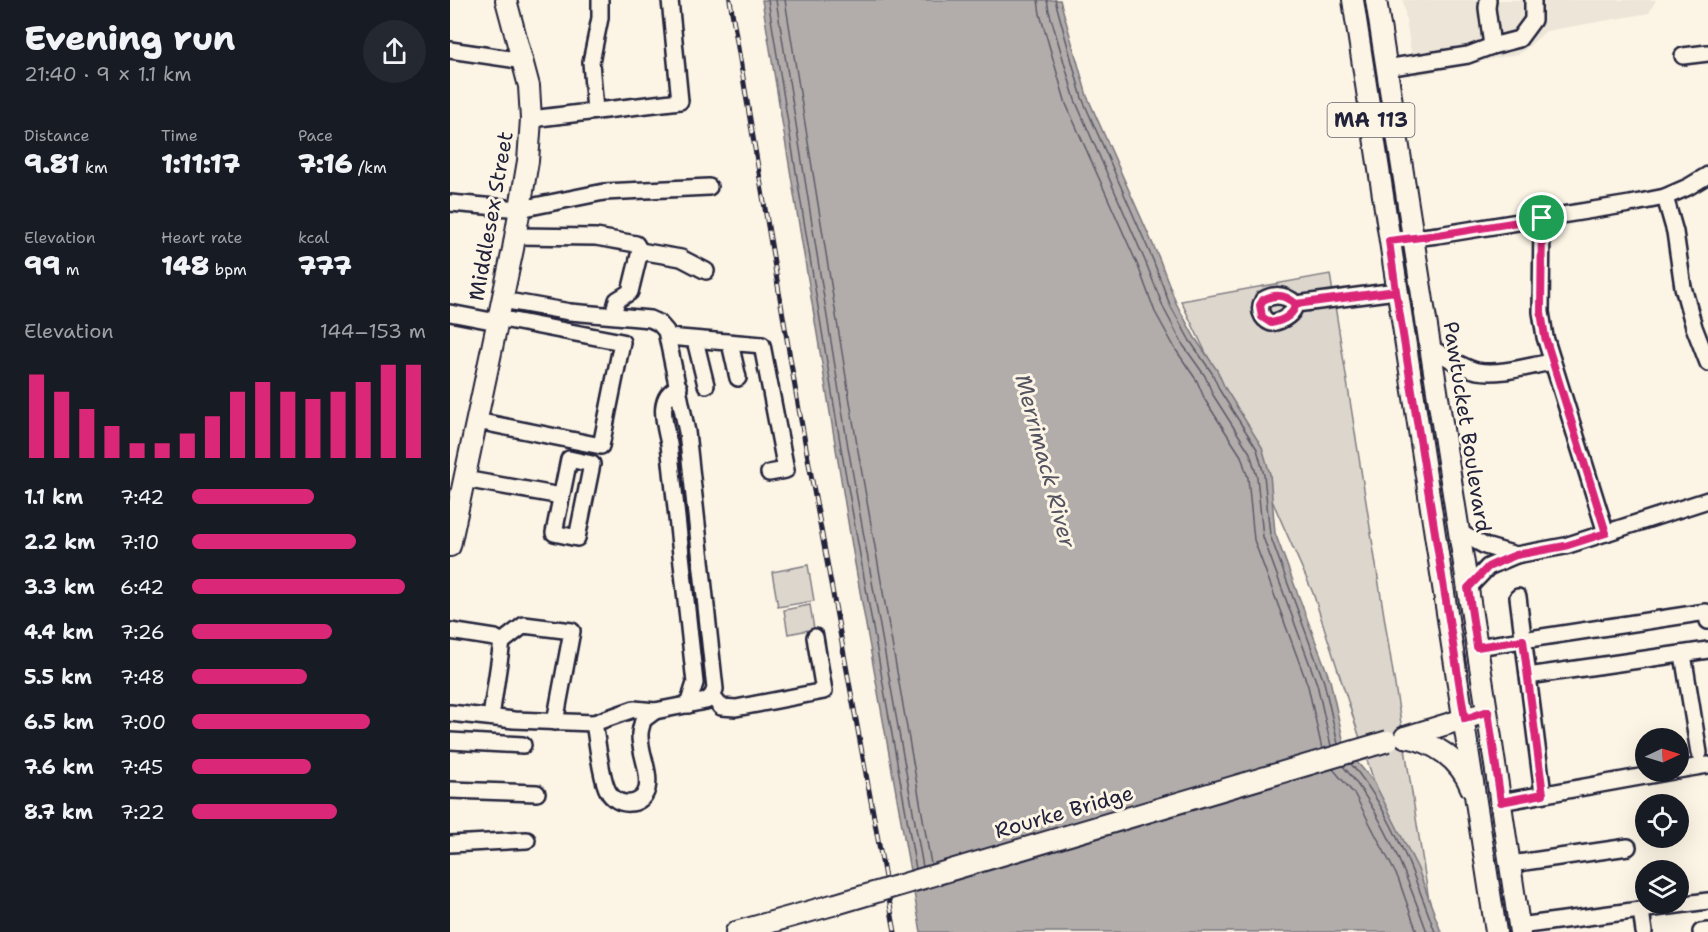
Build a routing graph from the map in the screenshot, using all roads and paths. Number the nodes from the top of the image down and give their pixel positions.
1 (507, 0) edge
2 (600, 0) edge
3 (670, 0) edge
4 (1353, 0) edge
5 (1376, 0) edge
6 (1488, 0) edge
7 (1533, 0) edge
8 (1492, 46) junction
9 (450, 51) edge
10 (1708, 53) edge
11 (1683, 56) dead end
12 (524, 61) junction
13 (1386, 68) junction
14 (595, 111) junction
15 (531, 119) junction
16 (1708, 175) edge
17 (709, 187) dead end
18 (1665, 197) junction
19 (450, 203) edge
20 (520, 209) junction
21 (1542, 218) junction
22 (516, 236) junction
23 (1413, 237) junction
24 (1389, 241) junction
25 (640, 251) junction
26 (706, 271) dead end
27 (1396, 291) junction
28 (1296, 304) dead end
29 (499, 313) junction
30 (450, 314) edge
31 (613, 315) junction
32 (668, 337) junction
33 (695, 340) junction
34 (730, 343) junction
35 (1431, 348) junction
36 (1552, 362) junction
37 (1708, 363) edge
38 (738, 378) dead end
39 (706, 385) dead end
40 (678, 387) junction
41 (477, 421) junction
42 (769, 473) dead end
43 (464, 479) junction
44 (561, 496) junction
45 (1708, 500) edge
46 (1459, 531) junction
47 (1606, 533) junction
48 (450, 546) edge
49 (1516, 555) junction
50 (1468, 588) junction
51 (1518, 597) dead end
52 (1708, 621) edge
53 (450, 631) edge
54 (815, 637) dead end
55 (1523, 640) junction
56 (502, 642) junction
57 (1477, 647) junction
58 (1708, 650) edge
59 (1683, 654) junction
60 (1528, 676) junction
61 (712, 696) junction
62 (688, 705) junction
63 (655, 711) junction
64 (1488, 711) junction
65 (450, 713) edge
66 (491, 717) junction
67 (1465, 719) junction
68 (555, 722) junction
69 (594, 723) junction
70 (1396, 739) junction
71 (450, 741) edge
72 (523, 746) dead end
73 (1704, 759) edge
74 (1689, 765) edge
75 (1635, 778) edge
76 (450, 790) edge
77 (537, 793) dead end
78 (1543, 794) junction
79 (1501, 802) junction
80 (1480, 820) junction
81 (527, 840) dead end
82 (450, 844) edge
83 (1628, 847) dead end
84 (1511, 864) junction
85 (1708, 901) edge
86 (1689, 904) edge
87 (1635, 911) edge
88 (1642, 914) edge
89 (1520, 929) edge
90 (1708, 931) edge
91 (736, 932) edge
92 (1496, 932) edge
93 (1644, 932) edge
94 (1701, 932) edge

1 - 12 main road, Middlesex Street
2 - 14 street
3 - 14 street
4 - 24 main road, MA 113
5 - 13 main road, Pawtucket Boulevard / MA 113
6 - 8 street
7 - 8 street
8 - 13 street
9 - 12 street
10 - 11 street
12 - 15 main road, Middlesex Street
13 - 23 main road, Pawtucket Boulevard / MA 113
14 - 15 street
15 - 20 main road, Middlesex Street
16 - 18 street
17 - 20 street
18 - 21 street
18 - 37 street
19 - 20 street
20 - 22 main road, Middlesex Street
21 - 23 street
21 - 36 street
22 - 25 street
22 - 29 main road, Middlesex Street
23 - 24 street
23 - 35 main road, Pawtucket Boulevard / MA 113
24 - 27 main road, MA 113
25 - 26 street
25 - 31 street
27 - 28 street
27 - 67 main road, MA 113
29 - 30 street
29 - 31 street
29 - 41 main road, Middlesex Street
29 - 41 street
31 - 32 street
32 - 33 street
32 - 40 street
33 - 34 street
33 - 39 street
34 - 38 street
34 - 42 street
35 - 36 street
35 - 46 main road, Pawtucket Boulevard / MA 113
36 - 47 street
40 - 61 street
40 - 62 street
41 - 43 main road, Middlesex Street
43 - 44 street
43 - 48 main road, Middlesex Street
44 - 44 street
45 - 47 street
46 - 49 street
46 - 50 main road, Pawtucket Boulevard / MA 113
47 - 49 street
49 - 50 street
50 - 57 main road, Pawtucket Boulevard / MA 113
51 - 55 street
52 - 55 street
53 - 56 street
54 - 61 street
55 - 57 street
55 - 60 street
56 - 66 street
56 - 68 street
57 - 64 main road, Pawtucket Boulevard / MA 113
58 - 59 street
59 - 60 street
59 - 73 street
60 - 78 street
61 - 62 street
62 - 63 street
63 - 69 street
63 - 69 street
64 - 67 main road, Rourke Bridge
64 - 79 main road, Pawtucket Boulevard / MA 113
65 - 66 street
66 - 68 street
67 - 70 main road, Rourke Bridge
67 - 80 main road, MA 113
68 - 69 street
70 - 80 main road
70 - 91 main road, Rourke Bridge, bridge
71 - 72 street
73 - 74 street
75 - 78 street
76 - 77 street
78 - 79 street
79 - 84 main road, Pawtucket Boulevard / MA 113
80 - 92 main road, MA 113
81 - 82 street
83 - 84 street
84 - 89 main road, Pawtucket Boulevard / MA 113
85 - 86 street
87 - 89 street
88 - 93 street
90 - 94 street

